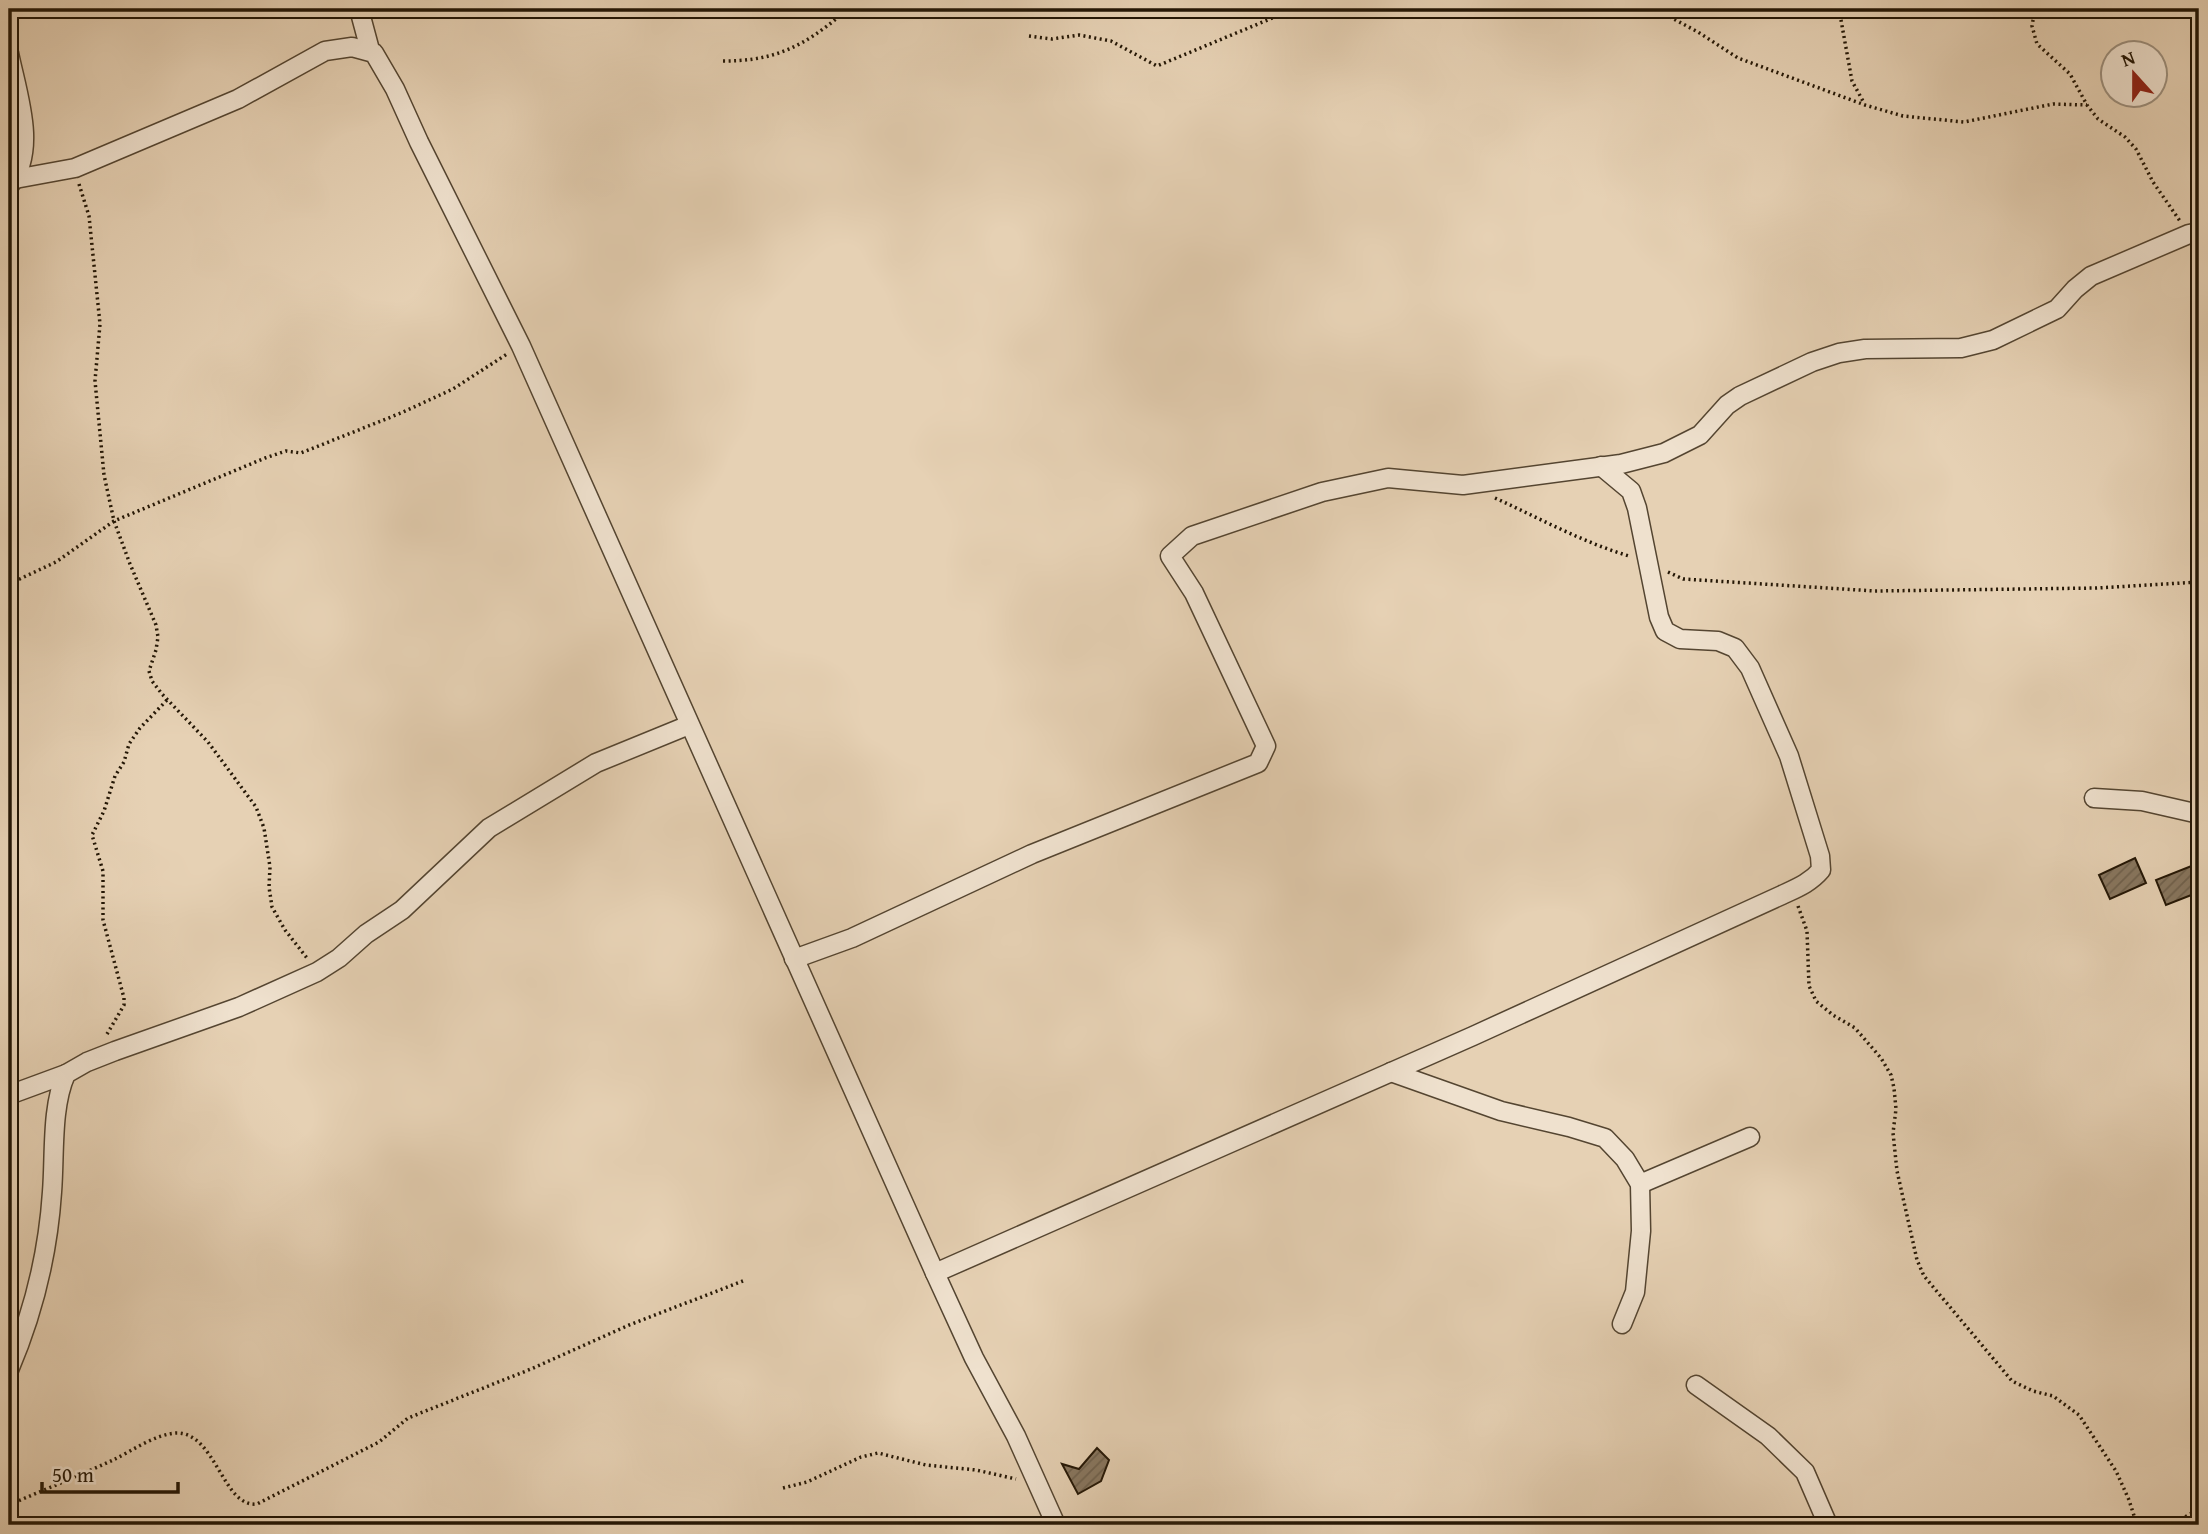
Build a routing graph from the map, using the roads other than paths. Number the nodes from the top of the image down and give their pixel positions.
1 (359, 9) edge
2 (370, 50) junction
3 (9, 53) edge
4 (12, 183) edge
5 (2194, 233) edge
6 (1601, 466) junction
7 (689, 724) junction
8 (2094, 798) dead end
9 (2199, 814) edge
10 (794, 959) junction
11 (1391, 1072) junction
12 (66, 1074) junction
13 (9, 1094) edge
14 (1750, 1137) dead end
15 (1640, 1184) junction
16 (934, 1273) junction
17 (1622, 1324) dead end
18 (9, 1370) edge
19 (1696, 1385) dead end
20 (1056, 1525) edge
21 (1828, 1525) edge

1 - 2 street
2 - 4 street
2 - 7 street
3 - 4 street
5 - 6 street
6 - 10 street
6 - 11 street
7 - 10 street
7 - 12 street
8 - 9 street
10 - 16 street
11 - 15 street
11 - 16 street
12 - 13 street
12 - 18 street
14 - 15 street
15 - 17 street
16 - 20 street
19 - 21 street

